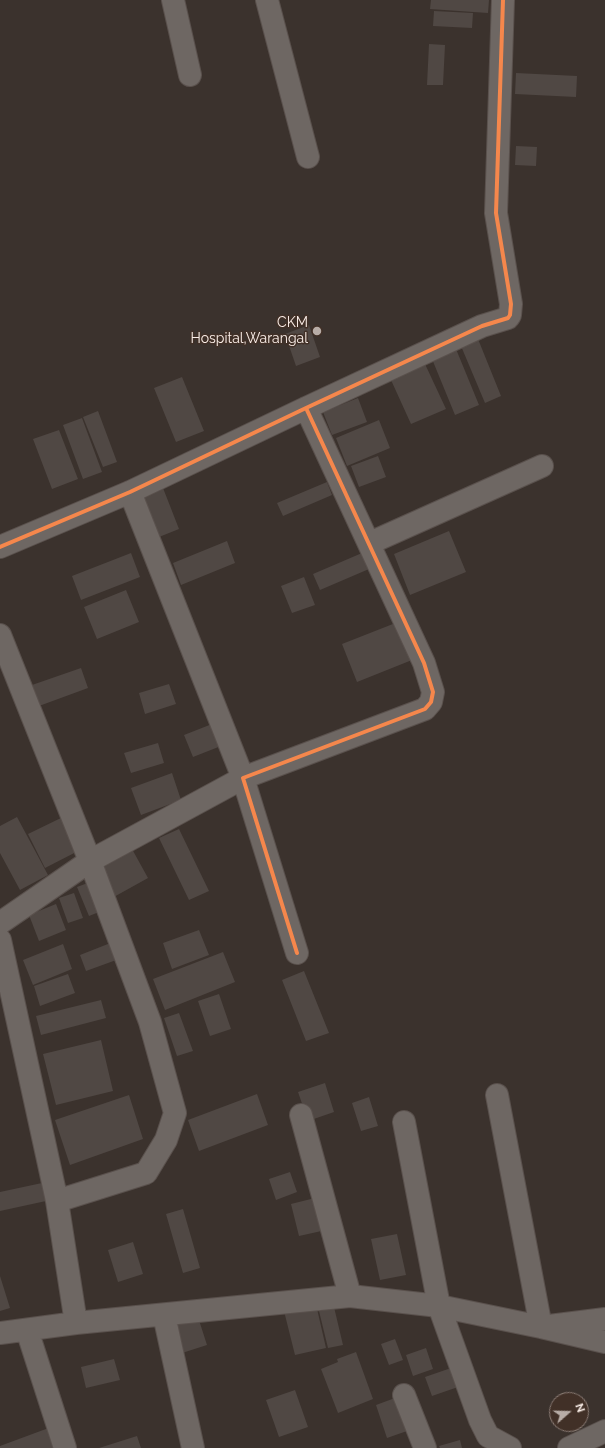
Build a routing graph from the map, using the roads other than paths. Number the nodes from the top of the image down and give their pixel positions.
1 (173, 0) edge
2 (267, 0) edge
3 (503, 0) edge
4 (190, 75) dead end
5 (308, 157) dead end
6 (306, 408) junction
7 (542, 466) dead end
8 (130, 492) junction
9 (370, 543) junction
10 (0, 547) edge
11 (0, 635) edge
12 (243, 778) junction
13 (90, 861) junction
14 (0, 923) edge
15 (0, 940) edge
16 (297, 953) dead end
17 (497, 1096) dead end
18 (301, 1115) dead end
19 (404, 1122) dead end
20 (57, 1201) junction
21 (350, 1296) junction
22 (439, 1306) junction
23 (164, 1315) junction
24 (605, 1319) edge
25 (76, 1323) junction
26 (541, 1327) junction
27 (27, 1330) junction
28 (0, 1333) edge
29 (605, 1342) edge
30 (404, 1395) dead end
31 (605, 1431) edge
32 (66, 1448) edge
33 (193, 1448) edge
34 (425, 1448) edge
35 (510, 1448) edge
36 (569, 1448) edge

1 - 4 street
2 - 5 street
3 - 6 street
6 - 8 street
6 - 9 street
7 - 9 street
8 - 10 street
8 - 12 street
9 - 12 street
11 - 13 street
12 - 13 street
12 - 16 street
13 - 14 street
13 - 20 street
15 - 20 street
17 - 26 street
18 - 21 street
19 - 22 street
20 - 25 street
21 - 22 street
21 - 23 street
22 - 26 street
22 - 35 street
23 - 25 street
23 - 33 street
24 - 26 street
25 - 27 street
26 - 29 street
27 - 28 street
27 - 32 street
30 - 34 street
31 - 36 street

